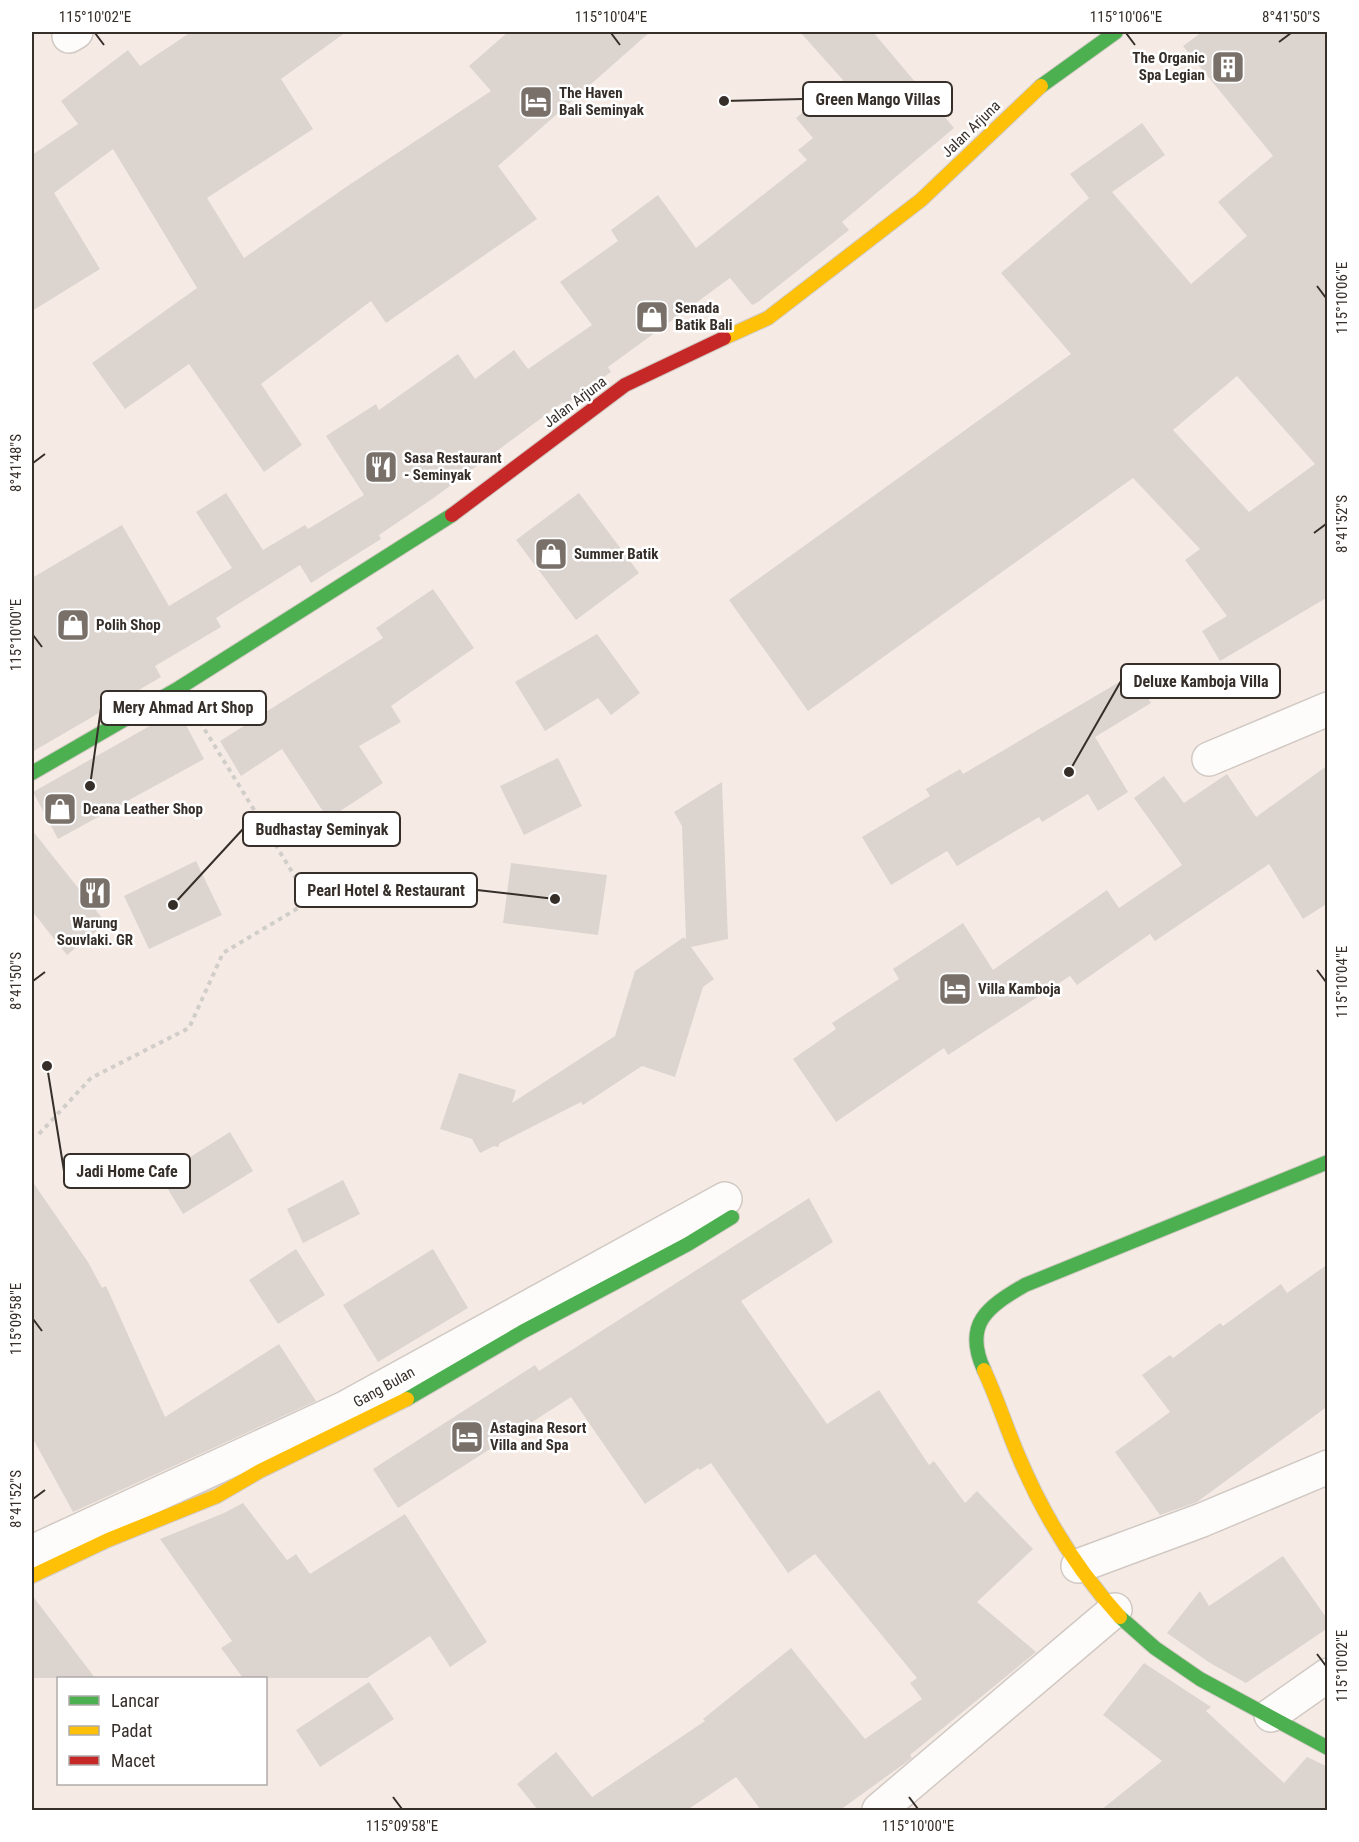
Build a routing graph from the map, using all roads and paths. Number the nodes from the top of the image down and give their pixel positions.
1 (1116, 32) edge
2 (179, 688) junction
3 (1328, 710) edge
4 (1209, 759) dead end
5 (32, 773) edge
6 (39, 1134) dead end
7 (1328, 1162) edge
8 (728, 1208) joint
9 (1328, 1467) edge
10 (32, 1552) edge
11 (1078, 1566) junction
12 (32, 1576) edge
13 (1115, 1610) junction
14 (1328, 1675) edge
15 (1271, 1715) junction
16 (1328, 1748) edge
17 (879, 1810) edge

1 - 2 street, Jalan Arjuna
2 - 5 street, Jalan Arjuna
2 - 6 path
3 - 4 street
7 - 11 street
8 - 10 street, Gang Bulan
8 - 12 street
9 - 11 street
11 - 13 street
13 - 15 street
13 - 17 street
14 - 15 street
15 - 16 street

